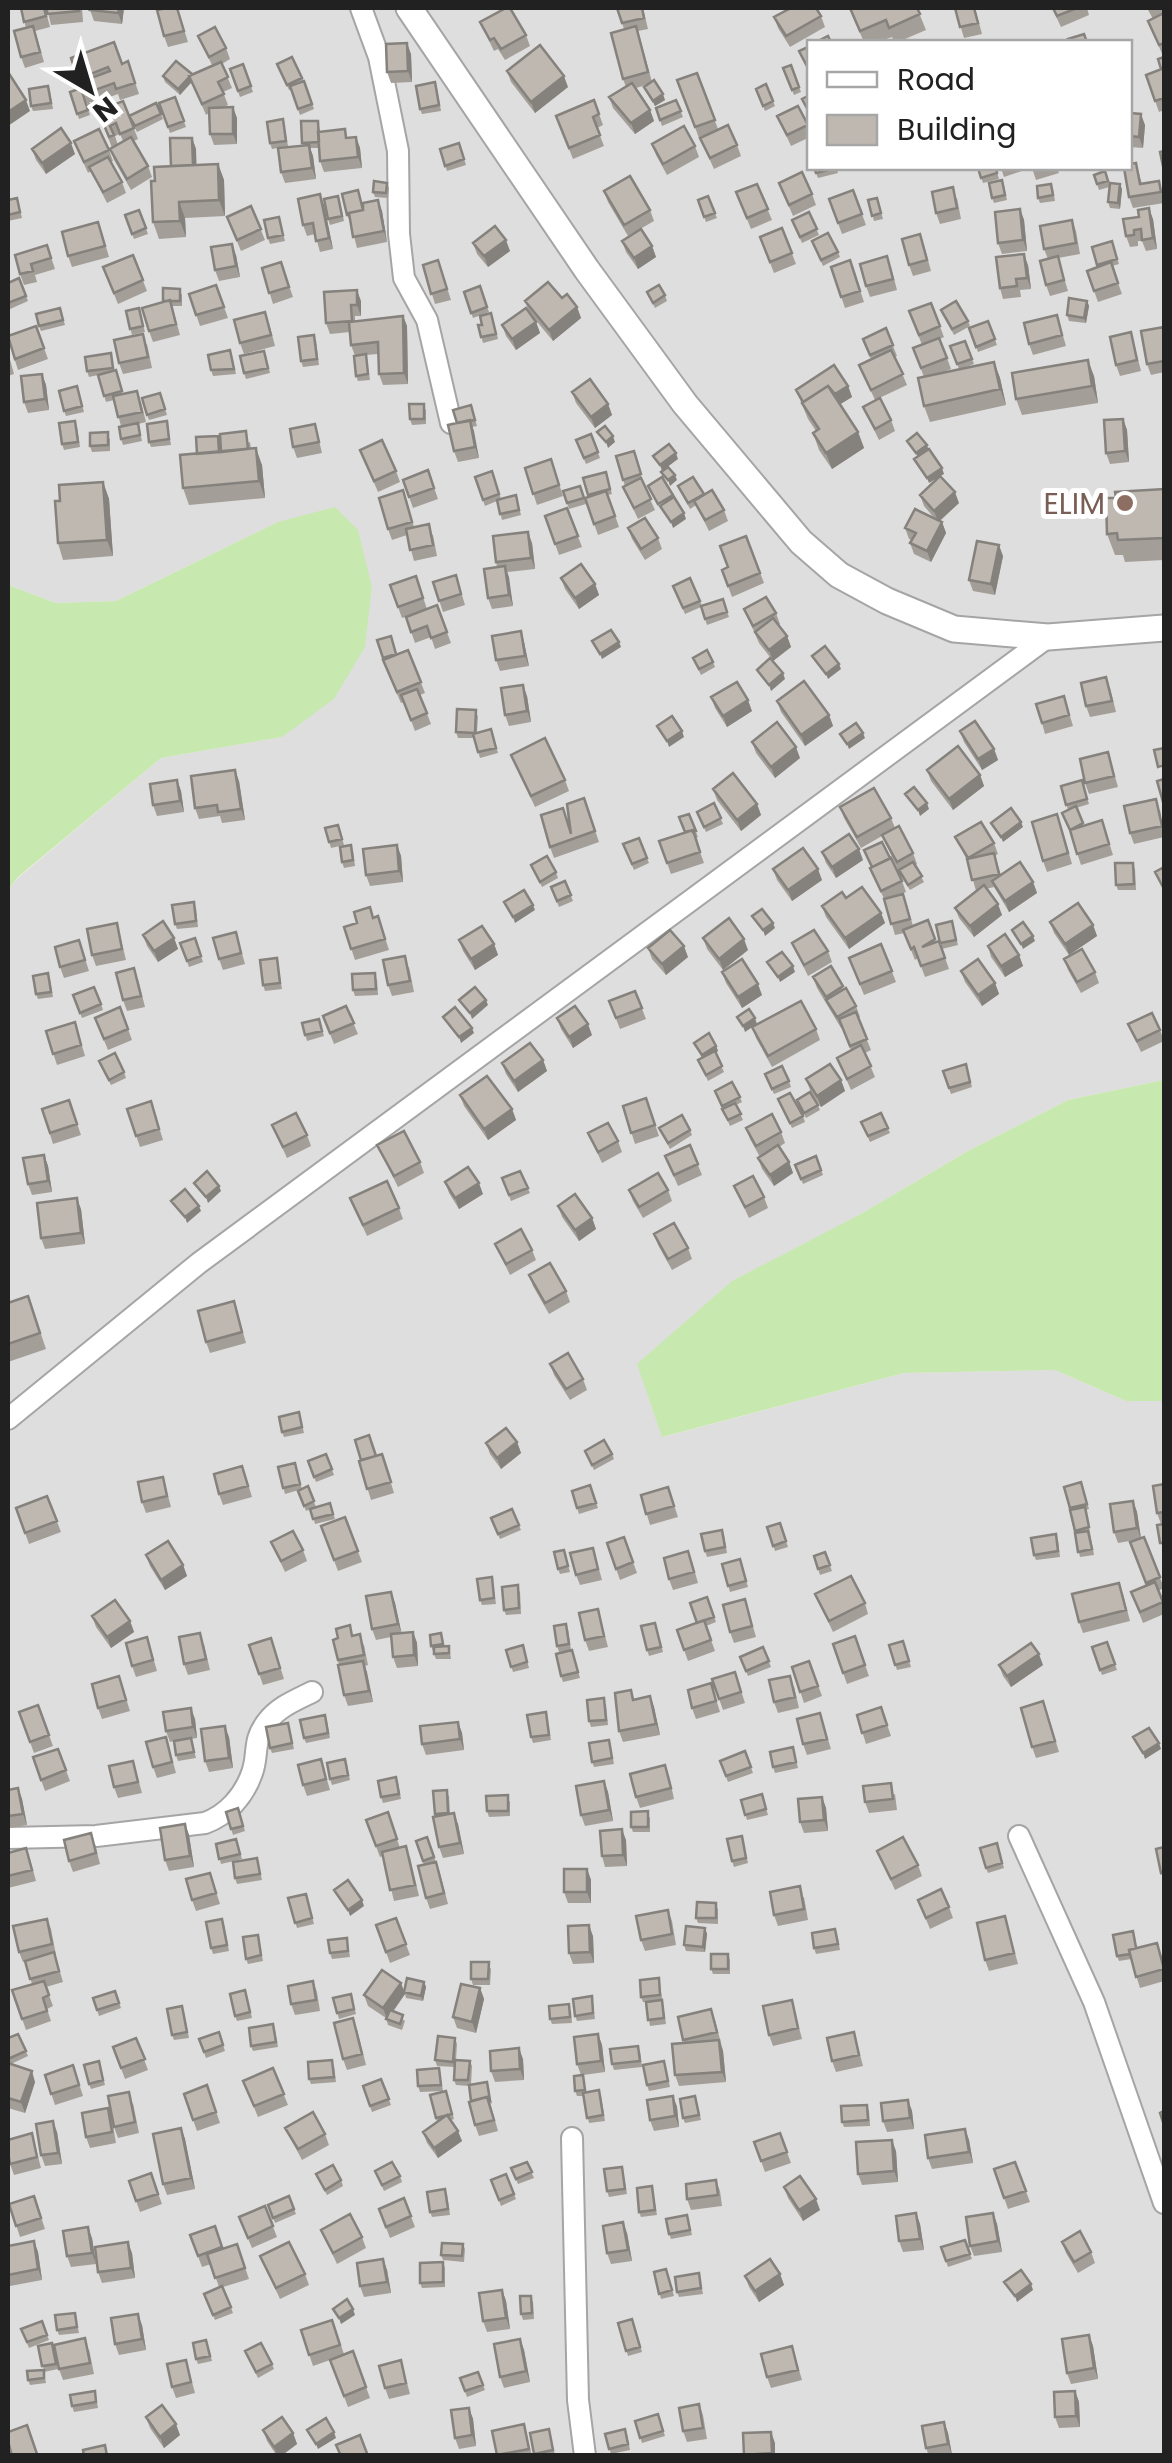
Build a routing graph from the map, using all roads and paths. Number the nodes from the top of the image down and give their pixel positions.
1 (361, 8) edge
2 (408, 8) edge
3 (451, 423) edge
4 (1164, 628) edge
5 (1048, 636) junction
6 (8, 1419) edge
7 (312, 1692) dead end
8 (1019, 1836) dead end
9 (8, 1838) edge
10 (572, 2138) dead end
11 (1164, 2202) edge
12 (585, 2456) edge

1 - 3 street
2 - 5 street
4 - 5 street
5 - 6 street
7 - 9 street
8 - 11 street
10 - 12 street

